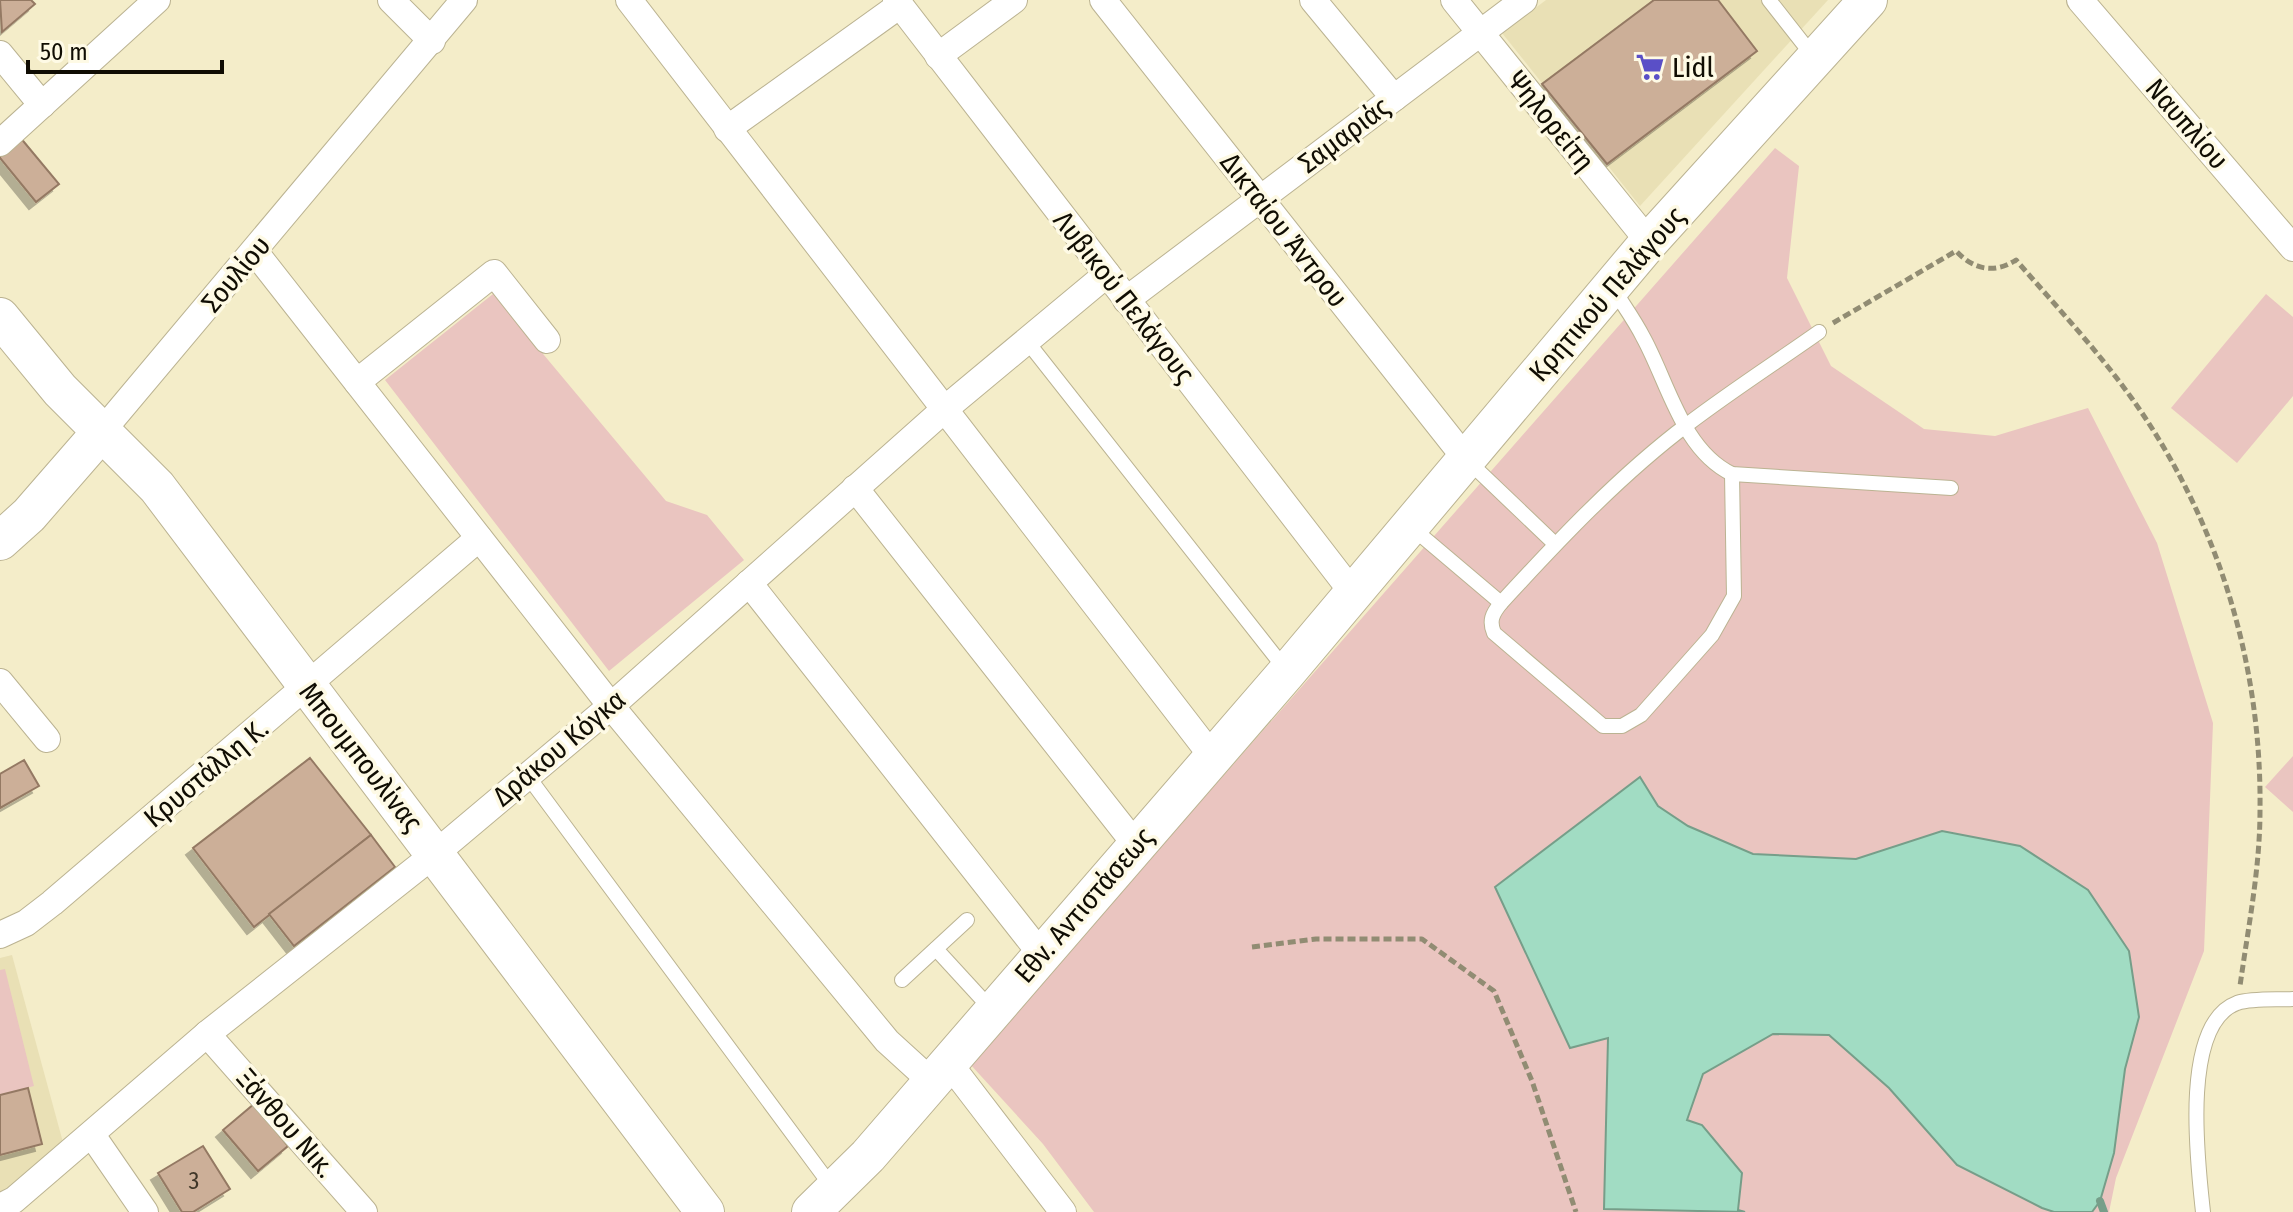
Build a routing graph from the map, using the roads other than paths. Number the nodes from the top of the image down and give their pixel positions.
1 (157, 0) edge
2 (391, 0) edge
3 (464, 0) edge
4 (629, 0) edge
5 (1014, 0) edge
6 (1103, 0) edge
7 (1313, 0) edge
8 (1454, 0) edge
9 (1524, 0) edge
10 (1769, 0) edge
11 (1868, 0) edge
12 (2080, 0) edge
13 (898, 3) edge
14 (1480, 33) junction
15 (432, 41) junction
16 (0, 54) edge
17 (938, 56) junction
18 (1815, 58) junction
19 (1394, 98) junction
20 (42, 105) junction
21 (727, 129) junction
22 (0, 143) edge
23 (1259, 200) junction
24 (1649, 242) junction
25 (2293, 248) edge
26 (255, 252) junction
27 (1107, 274) junction
28 (1611, 286) junction
29 (1126, 300) junction
30 (0, 317) edge
31 (1819, 332) road end
32 (547, 340) dead end
33 (1026, 340) junction
34 (357, 382) junction
35 (946, 408) junction
36 (1686, 425) junction
37 (103, 430) junction
38 (1466, 459) junction
39 (1732, 474) junction
40 (855, 488) junction
41 (1951, 488) dead end
42 (1410, 526) junction
43 (479, 538) junction
44 (0, 541) edge
45 (1555, 544) junction
46 (749, 583) junction
47 (1353, 593) junction
48 (1501, 603) junction
49 (1287, 672) junction
50 (0, 682) edge
51 (307, 688) junction
52 (611, 706) junction
53 (47, 739) dead end
54 (1212, 756) junction
55 (527, 775) junction
56 (1136, 845) junction
57 (436, 853) junction
58 (967, 920) dead end
59 (1, 928) edge
60 (936, 949) junction
61 (1041, 954) junction
62 (902, 980) dead end
63 (2293, 999) edge
64 (992, 1010) junction
65 (207, 1034) junction
66 (940, 1072) junction
67 (92, 1135) junction
68 (823, 1201) edge
69 (0, 1207) edge
70 (145, 1212) edge
71 (364, 1212) edge
72 (705, 1212) edge
73 (1063, 1212) edge
74 (2203, 1212) edge

1 - 20 street
2 - 15 street
3 - 15 street, Σουλίου
4 - 21 street
5 - 17 street
6 - 23 street, Δικταίου Άντρου
7 - 19 street
8 - 14 street, Ψηλορείτη
9 - 14 street, Σαμαριάς
10 - 18 lane
11 - 18 street, Κρητικού Πελάγους
12 - 25 street, Ναυπλίου
13 - 17 street, Λυβικού Πελάγους
13 - 21 street
14 - 19 street, Σαμαριάς
14 - 24 street, Ψηλορείτη
15 - 26 street, Σουλίου
16 - 20 street
17 - 27 street, Λυβικού Πελάγους
18 - 24 street, Κρητικού Πελάγους
19 - 23 street, Σαμαριάς
20 - 22 street
21 - 35 street
23 - 29 street, Σαμαριάς
23 - 38 street, Δικταίου Άντρου
24 - 28 street, Κρητικού Πελάγους
26 - 34 street
26 - 37 street, Σουλίου
27 - 29 street, Λυβικού Πελάγους
27 - 33 street, Δράκου Κόγκα
28 - 36 lane
28 - 38 street, Κρητικού Πελάγους
29 - 47 street, Λυβικού Πελάγους
30 - 37 street, Μπουμπουλίνας
31 - 36 lane
32 - 34 street
33 - 35 street, Δράκου Κόγκα
33 - 49 lane
34 - 43 street
35 - 40 street, Δράκου Κόγκα
35 - 54 street
36 - 39 lane
36 - 45 lane
37 - 44 street, Σουλίου
37 - 51 street, Μπουμπουλίνας
38 - 42 street, Κρητικού Πελάγους
38 - 45 lane
39 - 41 lane
39 - 48 lane
40 - 46 street, Δράκου Κόγκα
40 - 56 street
42 - 47 street, Κρητικού Πελάγους
42 - 48 lane
43 - 51 street, Κρυστάλλη Κ.
43 - 52 street
45 - 48 lane
46 - 52 street, Δράκου Κόγκα
46 - 61 street
47 - 49 street, Εθν. Αντιστάσεως
49 - 54 street, Εθν. Αντιστάσεως
50 - 53 street
51 - 57 street, Μπουμπουλίνας
51 - 59 street, Κρυστάλλη Κ.
52 - 55 street, Δράκου Κόγκα
52 - 66 street
54 - 56 street, Εθν. Αντιστάσεως
55 - 57 street, Δράκου Κόγκα
55 - 68 lane
56 - 61 street, Εθν. Αντιστάσεως
57 - 65 street, Δράκου Κόγκα
57 - 72 street, Μπουμπουλίνας
58 - 60 lane
60 - 62 lane
60 - 64 lane
61 - 64 street, Εθν. Αντιστάσεως
63 - 74 lane
64 - 66 street, Εθν. Αντιστάσεως
65 - 67 street, Δράκου Κόγκα
65 - 71 street, Ξάνθου Νικ.
66 - 68 street, Εθν. Αντιστάσεως
66 - 73 street
67 - 69 street, Δράκου Κόγκα
67 - 70 street

